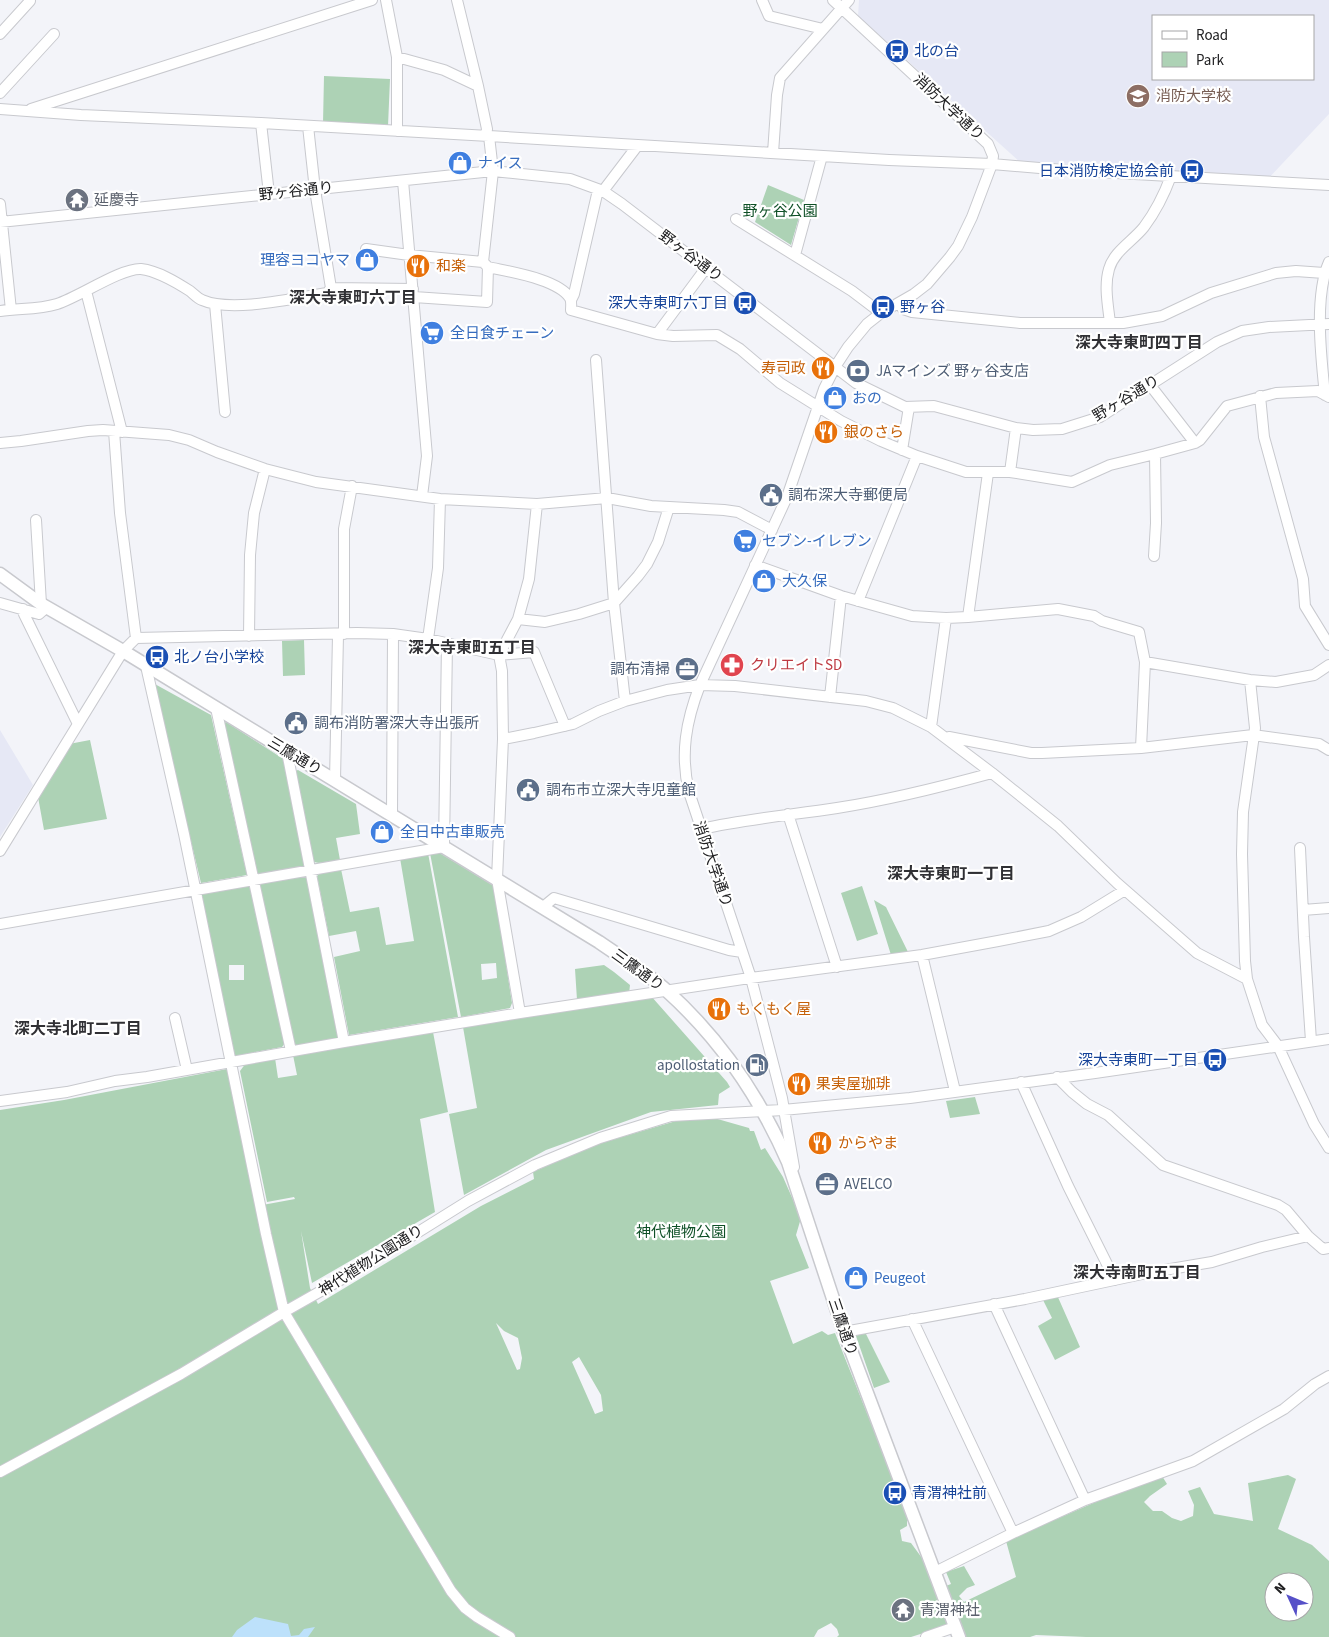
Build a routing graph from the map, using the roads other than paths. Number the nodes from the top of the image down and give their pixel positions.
1 (372, 0) edge
2 (386, 0) edge
3 (457, 0) edge
4 (762, 0) edge
5 (834, 0) edge
6 (30, 1) edge
7 (846, 4) edge
8 (824, 29) junction
9 (0, 34) edge
10 (54, 34) dead end
11 (397, 57) junction
12 (478, 86) junction
13 (0, 93) edge
14 (0, 110) edge
15 (25, 111) junction
16 (261, 123) junction
17 (308, 126) junction
18 (397, 132) junction
19 (488, 136) junction
20 (638, 145) junction
21 (773, 152) junction
22 (822, 156) junction
23 (992, 164) junction
24 (493, 171) junction
25 (1171, 176) junction
26 (403, 181) junction
27 (1329, 185) edge
28 (314, 190) junction
29 (600, 190) junction
30 (268, 194) junction
31 (0, 204) edge
32 (736, 219) dead end
33 (1, 222) edge
34 (366, 249) dead end
35 (795, 254) junction
36 (409, 255) junction
37 (1329, 262) edge
38 (486, 265) junction
39 (706, 268) junction
40 (1324, 273) junction
41 (331, 288) junction
42 (86, 291) junction
43 (413, 293) junction
44 (571, 300) junction
45 (215, 304) junction
46 (901, 306) junction
47 (5, 310) edge
48 (881, 313) junction
49 (1110, 323) junction
50 (1325, 325) edge
51 (657, 334) junction
52 (596, 360) dead end
53 (835, 367) junction
54 (1150, 384) junction
55 (1260, 396) junction
56 (1327, 396) edge
57 (818, 406) junction
58 (909, 407) junction
59 (225, 412) dead end
60 (1016, 428) junction
61 (118, 431) junction
62 (0, 443) edge
63 (1195, 443) junction
64 (902, 450) junction
65 (1155, 454) junction
66 (917, 456) junction
67 (266, 469) junction
68 (1010, 472) junction
69 (988, 473) junction
70 (352, 486) junction
71 (422, 496) junction
72 (607, 498) junction
73 (440, 499) junction
74 (537, 504) junction
75 (669, 507) junction
76 (36, 520) dead end
77 (772, 530) junction
78 (1154, 556) dead end
79 (755, 565) junction
80 (0, 574) edge
81 (841, 596) junction
82 (858, 600) junction
83 (0, 603) edge
84 (614, 603) junction
85 (44, 605) junction
86 (23, 608) junction
87 (968, 617) junction
88 (946, 618) junction
89 (518, 620) junction
90 (393, 634) junction
91 (341, 635) junction
92 (249, 636) junction
93 (136, 638) junction
94 (428, 640) junction
95 (446, 643) junction
96 (1329, 644) edge
97 (123, 651) junction
98 (499, 655) junction
99 (1146, 662) junction
100 (1329, 665) edge
101 (146, 666) junction
102 (1250, 680) junction
103 (700, 685) junction
104 (830, 697) junction
105 (625, 701) junction
106 (216, 708) junction
107 (78, 724) junction
108 (565, 726) junction
109 (931, 727) junction
110 (1253, 735) junction
111 (945, 736) junction
112 (503, 739) junction
113 (1141, 748) junction
114 (1329, 750) edge
115 (287, 752) junction
116 (992, 773) junction
117 (335, 780) junction
118 (788, 814) junction
119 (392, 815) junction
120 (701, 829) junction
121 (444, 847) junction
122 (1300, 848) dead end
123 (0, 851) edge
124 (310, 870) junction
125 (497, 879) junction
126 (254, 880) junction
127 (194, 890) junction
128 (1125, 890) junction
129 (543, 908) junction
130 (1329, 908) edge
131 (1303, 910) junction
132 (0, 924) edge
133 (742, 952) junction
134 (922, 956) junction
135 (837, 967) junction
136 (752, 978) junction
137 (1247, 979) junction
138 (667, 991) junction
139 (520, 1013) junction
140 (175, 1018) dead end
141 (1329, 1039) edge
142 (1311, 1041) junction
143 (344, 1042) junction
144 (1278, 1046) junction
145 (291, 1051) junction
146 (230, 1063) junction
147 (186, 1070) junction
148 (1057, 1077) junction
149 (1021, 1082) junction
150 (955, 1091) junction
151 (0, 1101) edge
152 (762, 1110) junction
153 (783, 1110) junction
154 (1329, 1148) edge
155 (797, 1188) junction
156 (1308, 1236) junction
157 (1329, 1248) edge
158 (1115, 1280) junction
159 (994, 1304) junction
160 (284, 1312) junction
161 (912, 1319) junction
162 (844, 1332) junction
163 (1329, 1376) edge
164 (0, 1472) edge
165 (1085, 1500) junction
166 (1012, 1533) junction
167 (935, 1572) junction
168 (957, 1632) edge
169 (510, 1637) edge
170 (926, 1637) edge

1 - 15 street
2 - 11 street
3 - 12 street
4 - 8 street
5 - 7 street, 消防大学通り
6 - 9 street
7 - 8 street
7 - 23 street, 消防大学通り
8 - 21 street
10 - 13 street
11 - 12 street
11 - 18 street
12 - 19 street
14 - 15 street
15 - 16 street
16 - 17 street
16 - 30 street
17 - 18 street
17 - 28 street
18 - 19 street
19 - 20 street
19 - 24 street
20 - 21 street
20 - 29 street
21 - 22 street
22 - 23 street
22 - 35 street
23 - 25 street
23 - 46 street, 消防大学通り
24 - 26 street, 野ヶ谷通り
24 - 29 street, 野ヶ谷通り
24 - 38 street
25 - 27 street
25 - 49 street
26 - 28 street, 野ヶ谷通り
26 - 36 street
28 - 30 street, 野ヶ谷通り
28 - 41 street
29 - 39 street, 野ヶ谷通り
29 - 44 street
30 - 33 street, 野ヶ谷通り
31 - 33 street
32 - 35 street
33 - 47 street
34 - 36 street
35 - 48 street
36 - 38 street
36 - 43 street
37 - 40 street
38 - 43 street
38 - 44 street
39 - 51 street
39 - 53 street, 野ヶ谷通り
40 - 49 street
40 - 50 street
41 - 43 street
41 - 45 street
42 - 45 street
42 - 47 street
42 - 61 street
43 - 71 street
44 - 51 street
45 - 59 street
46 - 48 street, 消防大学通り
46 - 49 street
48 - 53 street, 消防大学通り
50 - 54 street, 野ヶ谷通り
50 - 56 street
51 - 57 street
52 - 72 street
53 - 57 street, 消防大学通り
53 - 58 street, 野ヶ谷通り
54 - 60 street, 野ヶ谷通り
54 - 63 street
55 - 56 street
55 - 63 street
55 - 96 street
57 - 64 street
57 - 77 street, 消防大学通り
58 - 60 street, 野ヶ谷通り
58 - 64 street
60 - 68 street
61 - 62 street
61 - 67 street
61 - 93 street
63 - 65 street
64 - 66 street
65 - 68 street
65 - 78 street
66 - 69 street
66 - 82 street
67 - 70 street
67 - 92 street
68 - 69 street
69 - 87 street
70 - 71 street
70 - 91 street
71 - 73 street
72 - 74 street
72 - 75 street
72 - 84 street
73 - 74 street
73 - 94 street
74 - 89 street
75 - 77 street
75 - 84 street
76 - 85 street
77 - 79 street, 消防大学通り
79 - 81 street
79 - 103 street, 消防大学通り
80 - 85 main road, 三鷹通り
81 - 82 street
81 - 104 street
82 - 88 street
83 - 86 street
84 - 89 street
84 - 105 street
85 - 86 street
85 - 97 main road, 三鷹通り
86 - 107 street
87 - 88 street
87 - 99 street
88 - 109 street
89 - 98 street
90 - 91 street
90 - 94 street
90 - 119 street
91 - 92 street
91 - 117 street
92 - 93 street
93 - 97 street
94 - 95 street
95 - 98 street
95 - 121 street
97 - 101 main road, 三鷹通り
97 - 107 street
98 - 108 street
98 - 112 street
99 - 102 street
99 - 113 street
100 - 102 street
101 - 106 main road, 三鷹通り
101 - 127 street
102 - 110 street
103 - 104 street
103 - 105 street
103 - 120 street, 消防大学通り
104 - 109 street
105 - 108 street
106 - 115 main road, 三鷹通り
106 - 126 street
107 - 123 street
108 - 112 street
109 - 111 street
110 - 113 street
110 - 114 street
110 - 137 street
111 - 113 street
111 - 116 street
112 - 125 street
115 - 117 main road, 三鷹通り
115 - 124 street
116 - 118 street
116 - 128 street
117 - 119 main road, 三鷹通り
118 - 120 street
118 - 135 street
119 - 121 main road, 三鷹通り
120 - 133 street, 消防大学通り
121 - 124 street
121 - 125 main road, 三鷹通り
122 - 131 street
124 - 126 street
124 - 143 street
125 - 129 main road, 三鷹通り
125 - 139 street
126 - 127 street
126 - 145 street
127 - 132 street
127 - 146 street
128 - 134 street
128 - 137 street
129 - 133 street
129 - 138 main road, 三鷹通り
130 - 131 street
131 - 142 street
133 - 136 street, 消防大学通り
134 - 135 street
134 - 150 street
135 - 136 street
136 - 138 street
136 - 153 street, 消防大学通り
137 - 144 street
138 - 139 street
138 - 152 main road, 三鷹通り
139 - 143 street
140 - 147 street
141 - 142 street, 神代植物公園通り
142 - 144 street, 神代植物公園通り
143 - 145 street
144 - 148 street, 神代植物公園通り
144 - 154 street
145 - 146 street
146 - 147 street
146 - 160 street
147 - 151 street
148 - 149 street, 神代植物公園通り
148 - 156 street
149 - 150 street, 神代植物公園通り
149 - 158 street
150 - 153 street, 神代植物公園通り
152 - 153 street, 神代植物公園通り
152 - 155 main road, 三鷹通り
152 - 160 street, 神代植物公園通り
153 - 155 street, 消防大学通り
155 - 162 main road, 三鷹通り
156 - 157 street
156 - 158 street
158 - 159 street
159 - 161 street
159 - 165 street
160 - 164 street, 神代植物公園通り
160 - 169 street
161 - 162 street
161 - 166 street
162 - 167 main road, 三鷹通り
163 - 165 street
165 - 166 street
166 - 167 street
167 - 168 main road, 三鷹通り
168 - 170 street

